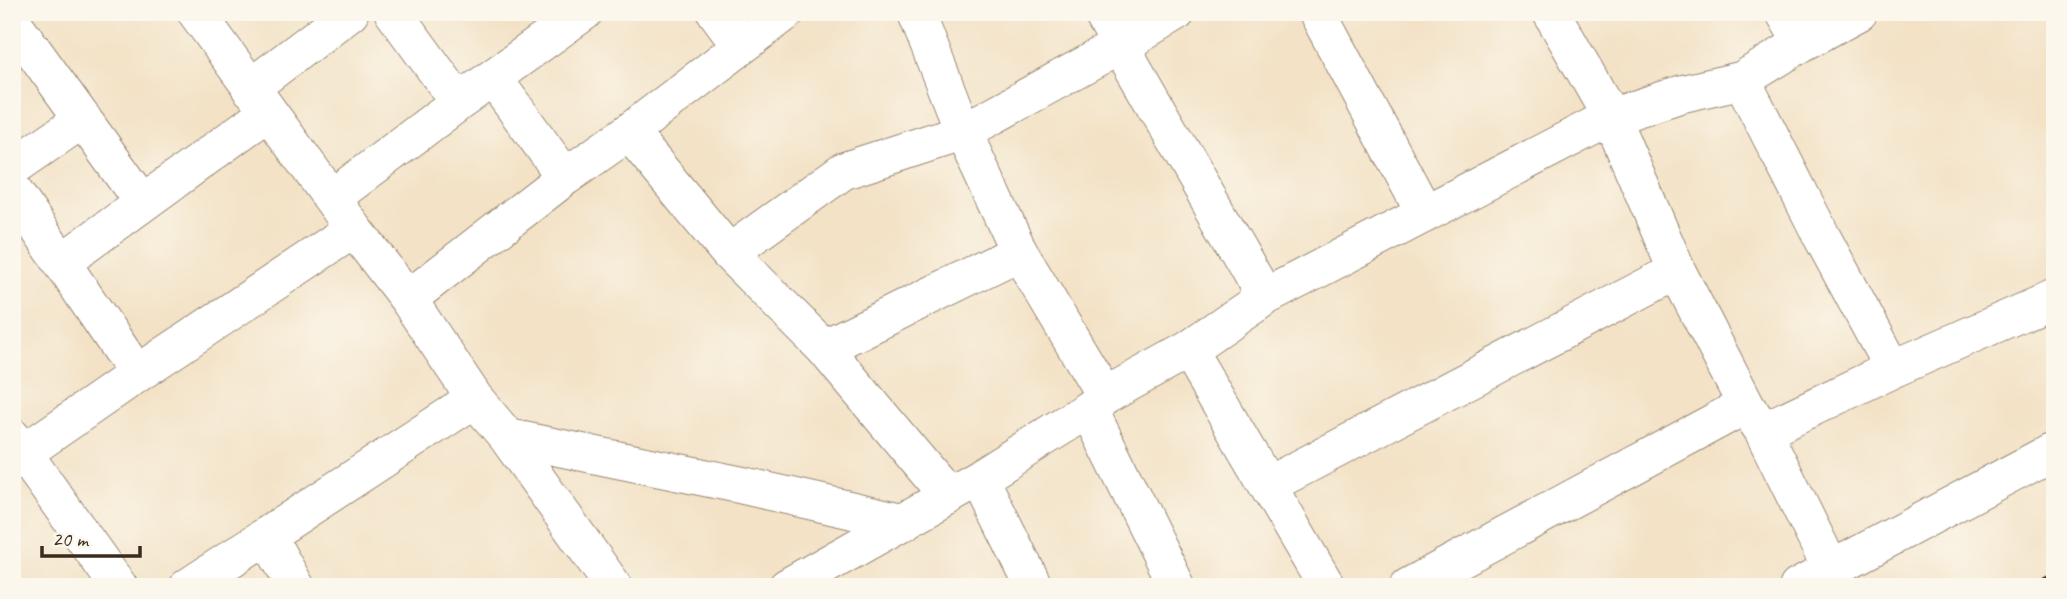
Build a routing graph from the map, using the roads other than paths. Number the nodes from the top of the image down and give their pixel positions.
1 (196, 12) edge
2 (350, 12) edge
3 (393, 12) edge
4 (716, 12) edge
5 (786, 12) edge
6 (916, 12) edge
7 (1101, 12) edge
8 (1177, 12) edge
9 (1317, 12) edge
10 (1551, 12) edge
11 (1858, 12) edge
12 (570, 16) edge
13 (12, 22) edge
14 (1793, 28) edge
15 (741, 46) junction
16 (1121, 46) junction
17 (493, 78) junction
18 (1742, 80) junction
19 (259, 100) junction
20 (459, 102) junction
21 (1611, 117) junction
22 (83, 119) junction
23 (629, 132) junction
24 (963, 132) junction
25 (12, 168) edge
26 (565, 177) junction
27 (12, 189) edge
28 (332, 198) junction
29 (143, 203) junction
30 (1425, 214) junction
31 (354, 229) junction
32 (1019, 252) junction
33 (729, 253) junction
34 (62, 262) junction
35 (1677, 271) junction
36 (1265, 297) junction
37 (2055, 298) edge
38 (408, 299) junction
39 (824, 348) junction
40 (1188, 350) junction
41 (1893, 369) junction
42 (137, 374) junction
43 (475, 399) junction
44 (1097, 402) junction
45 (1754, 418) junction
46 (507, 437) junction
47 (16, 450) edge
48 (2055, 450) edge
49 (980, 478) junction
50 (1268, 485) junction
51 (947, 495) junction
52 (904, 522) junction
53 (267, 536) junction
54 (1832, 569) junction
55 (119, 587) edge
56 (188, 587) edge
57 (296, 587) edge
58 (614, 587) edge
59 (787, 587) edge
60 (1034, 587) edge
61 (1177, 587) edge
62 (1327, 587) edge
63 (1408, 587) edge
64 (1798, 587) edge

1 - 19 street
2 - 19 street
3 - 20 street
4 - 15 street
5 - 15 street
6 - 24 street
7 - 16 street
8 - 16 street
9 - 30 street
10 - 21 street
11 - 14 street
12 - 17 street
13 - 22 street
14 - 18 street
15 - 23 street
16 - 24 street
16 - 36 street
17 - 20 street
17 - 26 street
18 - 21 street
18 - 41 street
19 - 28 street
19 - 29 street
20 - 28 street
21 - 30 street
21 - 35 street
22 - 25 street
22 - 29 street
23 - 26 street
23 - 33 street
24 - 32 street
24 - 33 street
26 - 38 street
27 - 34 street
28 - 31 street
29 - 34 street
30 - 36 street
31 - 38 street
31 - 42 street
32 - 39 street
32 - 44 street
33 - 39 street
34 - 42 street
35 - 45 street
35 - 50 street
36 - 40 street
37 - 41 street
38 - 43 street
39 - 51 street
40 - 44 street
40 - 50 street
41 - 45 street
42 - 47 street
43 - 46 street
43 - 53 street
44 - 49 street
44 - 61 street
45 - 54 street
45 - 63 street
46 - 52 street
46 - 58 street
47 - 55 street
48 - 54 street
49 - 51 street
49 - 60 street
50 - 62 street
51 - 52 street
52 - 59 street
53 - 56 street
53 - 57 street
54 - 64 street

